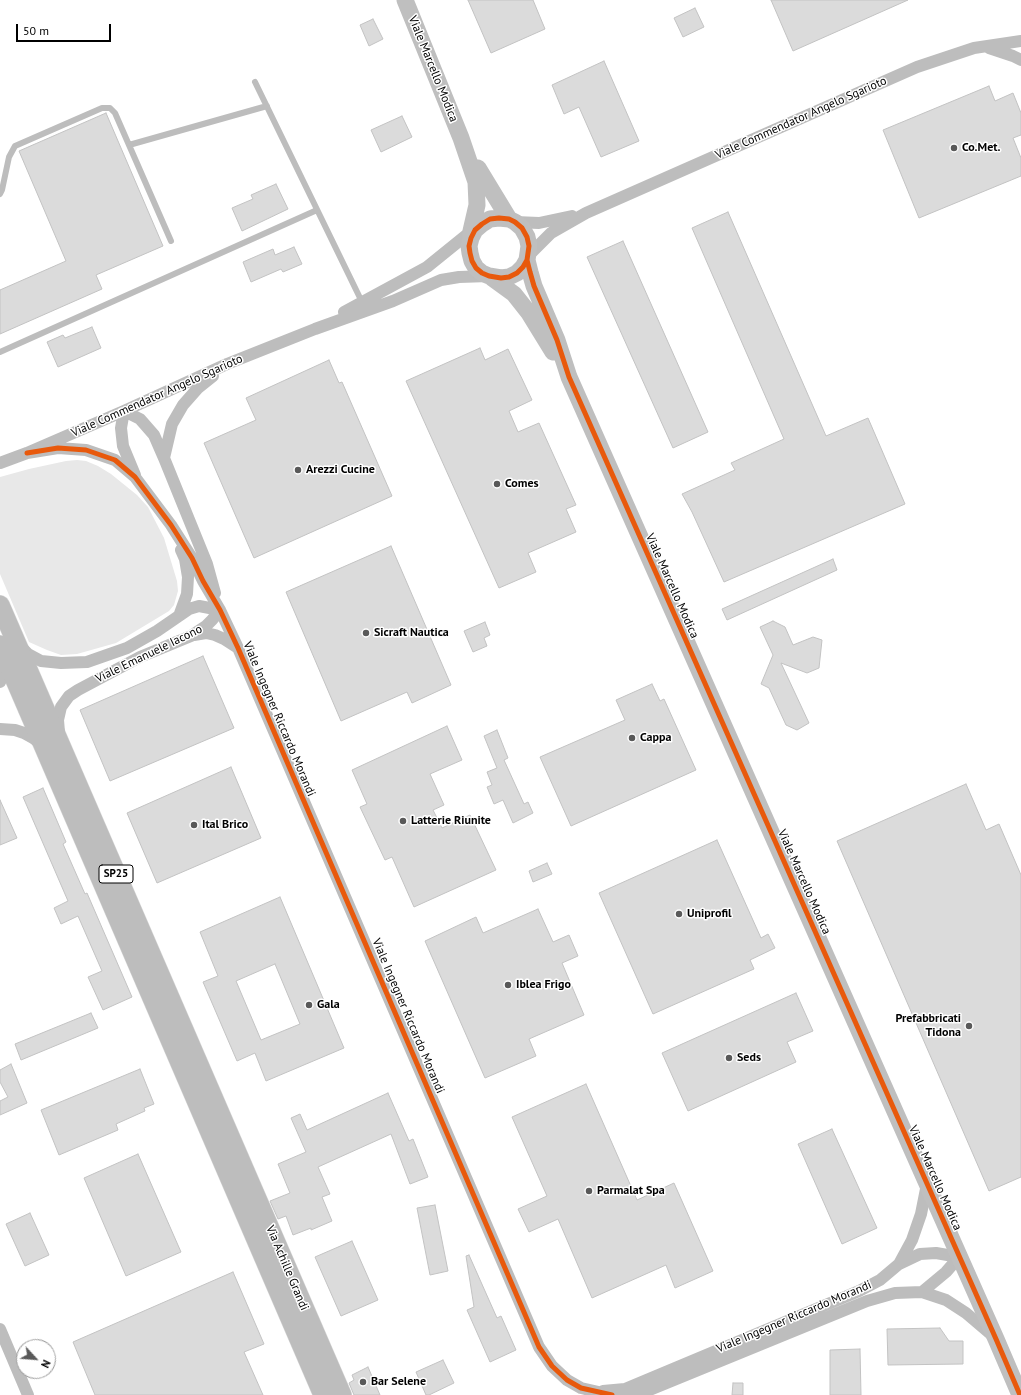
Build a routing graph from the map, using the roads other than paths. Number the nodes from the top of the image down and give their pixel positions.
1 (405, 0) edge
2 (1021, 41) edge
3 (984, 47) junction
4 (1021, 60) edge
5 (255, 82) dead end
6 (267, 106) junction
7 (461, 138) junction
8 (129, 145) junction
9 (0, 194) edge
10 (317, 210) junction
11 (586, 213) junction
12 (512, 221) junction
13 (470, 231) junction
14 (171, 241) dead end
15 (528, 258) junction
16 (490, 277) junction
17 (362, 302) junction
18 (315, 329) junction
19 (0, 352) edge
20 (227, 364) junction
21 (569, 377) junction
22 (124, 411) junction
23 (27, 453) junction
24 (164, 458) junction
25 (1, 462) edge
26 (135, 477) junction
27 (171, 525) junction
28 (0, 605) edge
29 (220, 610) junction
30 (179, 616) junction
31 (191, 636) junction
32 (6, 647) edge
33 (238, 648) junction
34 (0, 682) edge
35 (0, 729) edge
36 (52, 745) junction
37 (225, 1146) junction
38 (927, 1184) junction
39 (959, 1256) junction
40 (899, 1264) junction
41 (922, 1292) junction
42 (0, 1329) edge
43 (996, 1339) junction
44 (16, 1367) edge
45 (20, 1379) edge
46 (21, 1379) edge
47 (598, 1392) junction
48 (20, 1395) edge
49 (28, 1395) edge
50 (323, 1395) edge
51 (342, 1395) edge
52 (612, 1395) edge
53 (626, 1395) edge
54 (1020, 1395) edge

1 - 7 street, Viale Marcello Modica
2 - 3 street, Viale Commendator Angelo Sgarioto
3 - 4 street
3 - 11 street, Viale Commendator Angelo Sgarioto
5 - 6 lane
6 - 8 lane
6 - 10 lane
7 - 12 street
7 - 13 street
8 - 9 lane
8 - 14 lane
10 - 17 lane
10 - 19 lane
11 - 12 street
11 - 15 street
12 - 13 street
12 - 15 street
13 - 16 street
13 - 17 street
15 - 16 street
15 - 21 street
16 - 18 street
16 - 21 street
17 - 18 street
18 - 20 street, Viale Commendator Angelo Sgarioto
20 - 22 street, Viale Commendator Angelo Sgarioto
20 - 24 street
21 - 38 street, Viale Marcello Modica
22 - 23 street, Viale Commendator Angelo Sgarioto
22 - 24 street
22 - 26 street
23 - 25 street, Viale Commendator Angelo Sgarioto
23 - 26 street
24 - 29 street
26 - 27 street
27 - 29 street
27 - 30 street
28 - 32 main road, SP25
29 - 30 street, Viale Emanuele Iacono
29 - 31 street, Viale Emanuele Iacono
29 - 33 street, Viale Ingegner Riccardo Morandi
30 - 32 street, Viale Emanuele Iacono
31 - 33 street
31 - 36 street, Viale Emanuele Iacono
32 - 34 street
32 - 36 main road, SP25
33 - 47 street, Viale Ingegner Riccardo Morandi
35 - 36 street
36 - 37 main road, SP25
37 - 50 main road, Via Achille Grandi
37 - 51 main road, Via Achille Grandi
38 - 39 street, Viale Marcello Modica
38 - 40 street
39 - 40 street, Viale Ingegner Riccardo Morandi
39 - 41 street
39 - 43 street, Viale Marcello Modica
40 - 47 street, Viale Ingegner Riccardo Morandi
41 - 43 street
41 - 53 street, Viale Ingegner Riccardo Morandi
42 - 44 street
43 - 54 street, Viale Marcello Modica
45 - 48 street
46 - 49 street
47 - 52 street, Viale Ingegner Riccardo Morandi

